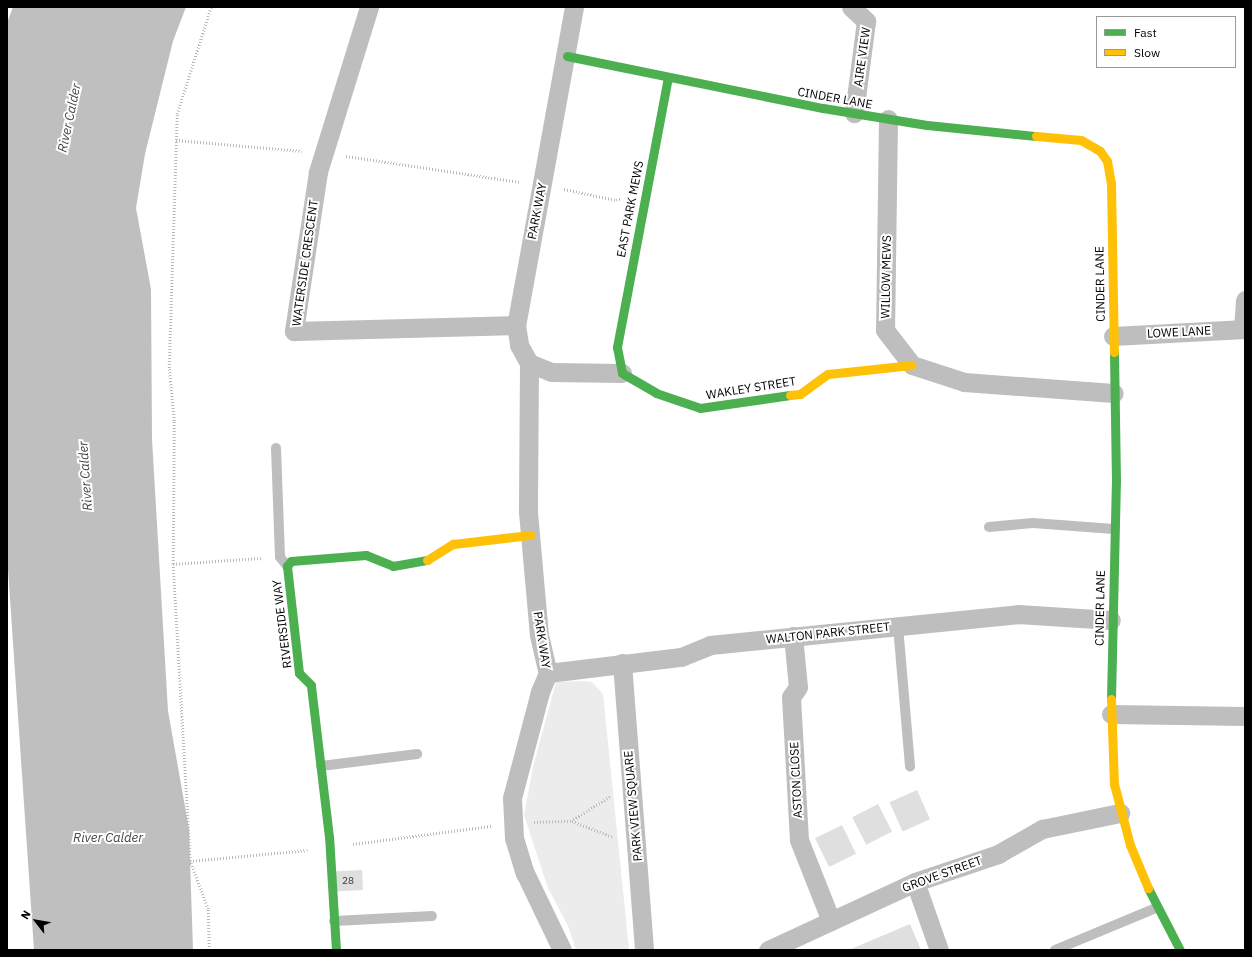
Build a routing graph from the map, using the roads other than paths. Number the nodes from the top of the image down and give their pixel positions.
1 (369, 7) edge
2 (574, 7) edge
3 (851, 7) edge
4 (567, 56) junction
5 (668, 76) junction
6 (854, 113) junction
7 (888, 119) junction
8 (1245, 300) edge
9 (516, 325) junction
10 (1244, 329) edge
11 (1113, 336) junction
12 (529, 363) junction
13 (912, 365) junction
14 (622, 373) junction
15 (1114, 393) junction
16 (276, 448) dead end
17 (989, 527) dead end
18 (1114, 529) junction
19 (530, 535) junction
20 (287, 566) junction
21 (1111, 620) junction
22 (898, 626) junction
23 (792, 636) junction
24 (622, 663) junction
25 (548, 673) junction
26 (1111, 714) junction
27 (1245, 716) edge
28 (417, 754) dead end
29 (321, 766) junction
30 (910, 766) dead end
31 (1120, 813) junction
32 (915, 882) junction
33 (1156, 908) junction
34 (432, 916) dead end
35 (334, 921) junction
36 (830, 921) junction
37 (336, 950) edge
38 (562, 950) edge
39 (644, 950) edge
40 (768, 950) edge
41 (939, 950) edge
42 (1055, 950) edge
43 (1180, 950) edge

1 - 9 street, WATERSIDE CRESCENT
2 - 4 street, PARK WAY
3 - 6 street, AIRE VIEW
4 - 5 street, CINDER LANE
4 - 9 street, PARK WAY
5 - 6 street, CINDER LANE
5 - 14 street, EAST PARK MEWS
6 - 7 street, CINDER LANE
7 - 11 street, CINDER LANE
7 - 13 street, WILLOW MEWS
8 - 10 street
9 - 12 street, PARK WAY
10 - 11 street, LOWE LANE
11 - 15 street, CINDER LANE
12 - 14 street
12 - 19 street, PARK WAY
13 - 14 street, WAKLEY STREET
13 - 15 street
15 - 18 street, CINDER LANE
16 - 20 lane
17 - 18 lane
18 - 21 street, CINDER LANE
19 - 20 street, RIVERSIDE WAY
19 - 25 street, PARK WAY
20 - 29 street, RIVERSIDE WAY
21 - 22 street, WALTON PARK STREET
21 - 26 street, CINDER LANE
22 - 23 street, WALTON PARK STREET
22 - 30 lane
23 - 24 street, WALTON PARK STREET
23 - 36 street, ASTON CLOSE
24 - 25 street, WALTON PARK STREET
24 - 39 street, PARK VIEW SQUARE
25 - 38 street, PARK WAY
26 - 27 street
26 - 31 street, CINDER LANE
28 - 29 lane
29 - 35 street, RIVERSIDE WAY
31 - 32 street, GROVE STREET
31 - 33 street, CINDER LANE
32 - 36 street, GROVE STREET
32 - 41 street
33 - 42 lane
33 - 43 street, CINDER LANE
34 - 35 lane
35 - 37 street, RIVERSIDE WAY
36 - 40 street, GROVE STREET

